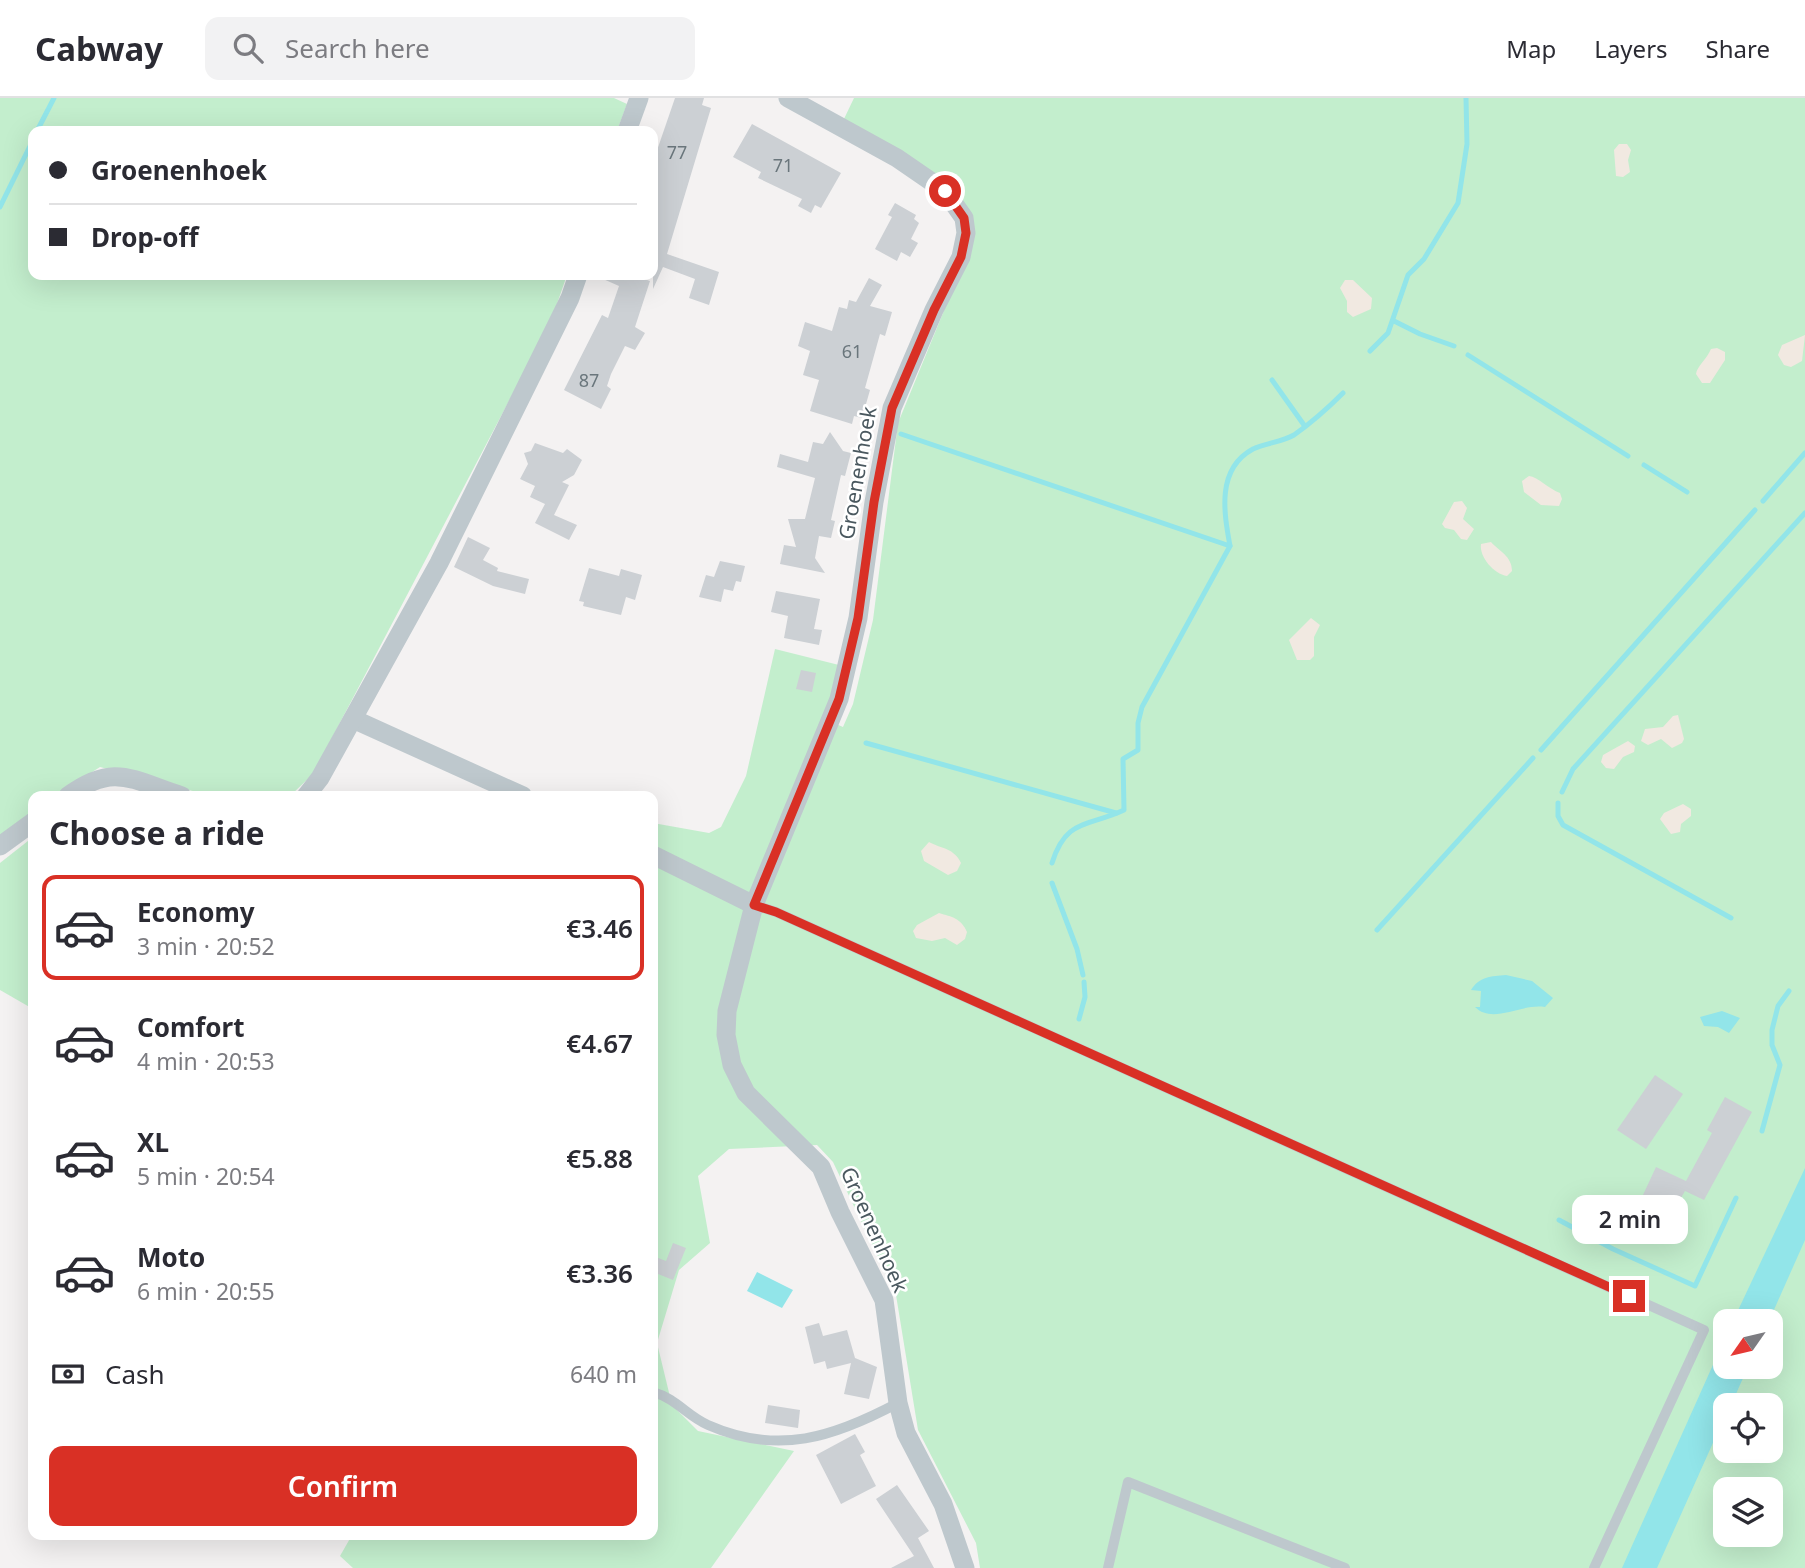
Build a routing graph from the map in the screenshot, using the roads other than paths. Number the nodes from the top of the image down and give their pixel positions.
1 (639, 98) edge
2 (788, 98) edge
3 (629, 126) edge
4 (576, 280) edge
5 (353, 719) junction
6 (76, 791) edge
7 (167, 791) edge
8 (310, 791) edge
9 (512, 791) edge
10 (28, 826) edge
11 (0, 846) edge
12 (658, 857) edge
13 (754, 905) junction
14 (658, 1394) edge
15 (898, 1403) junction
16 (965, 1568) edge
17 (1108, 1568) edge
18 (1345, 1568) edge
19 (1594, 1568) edge

1 - 3 street
2 - 13 street, Groenenhoek
4 - 5 street
5 - 8 street
5 - 9 street
6 - 7 street
10 - 11 street
12 - 13 street
13 - 15 street, Groenenhoek
13 - 19 lane
14 - 15 lane
15 - 16 street, Groenenhoek
17 - 18 lane

